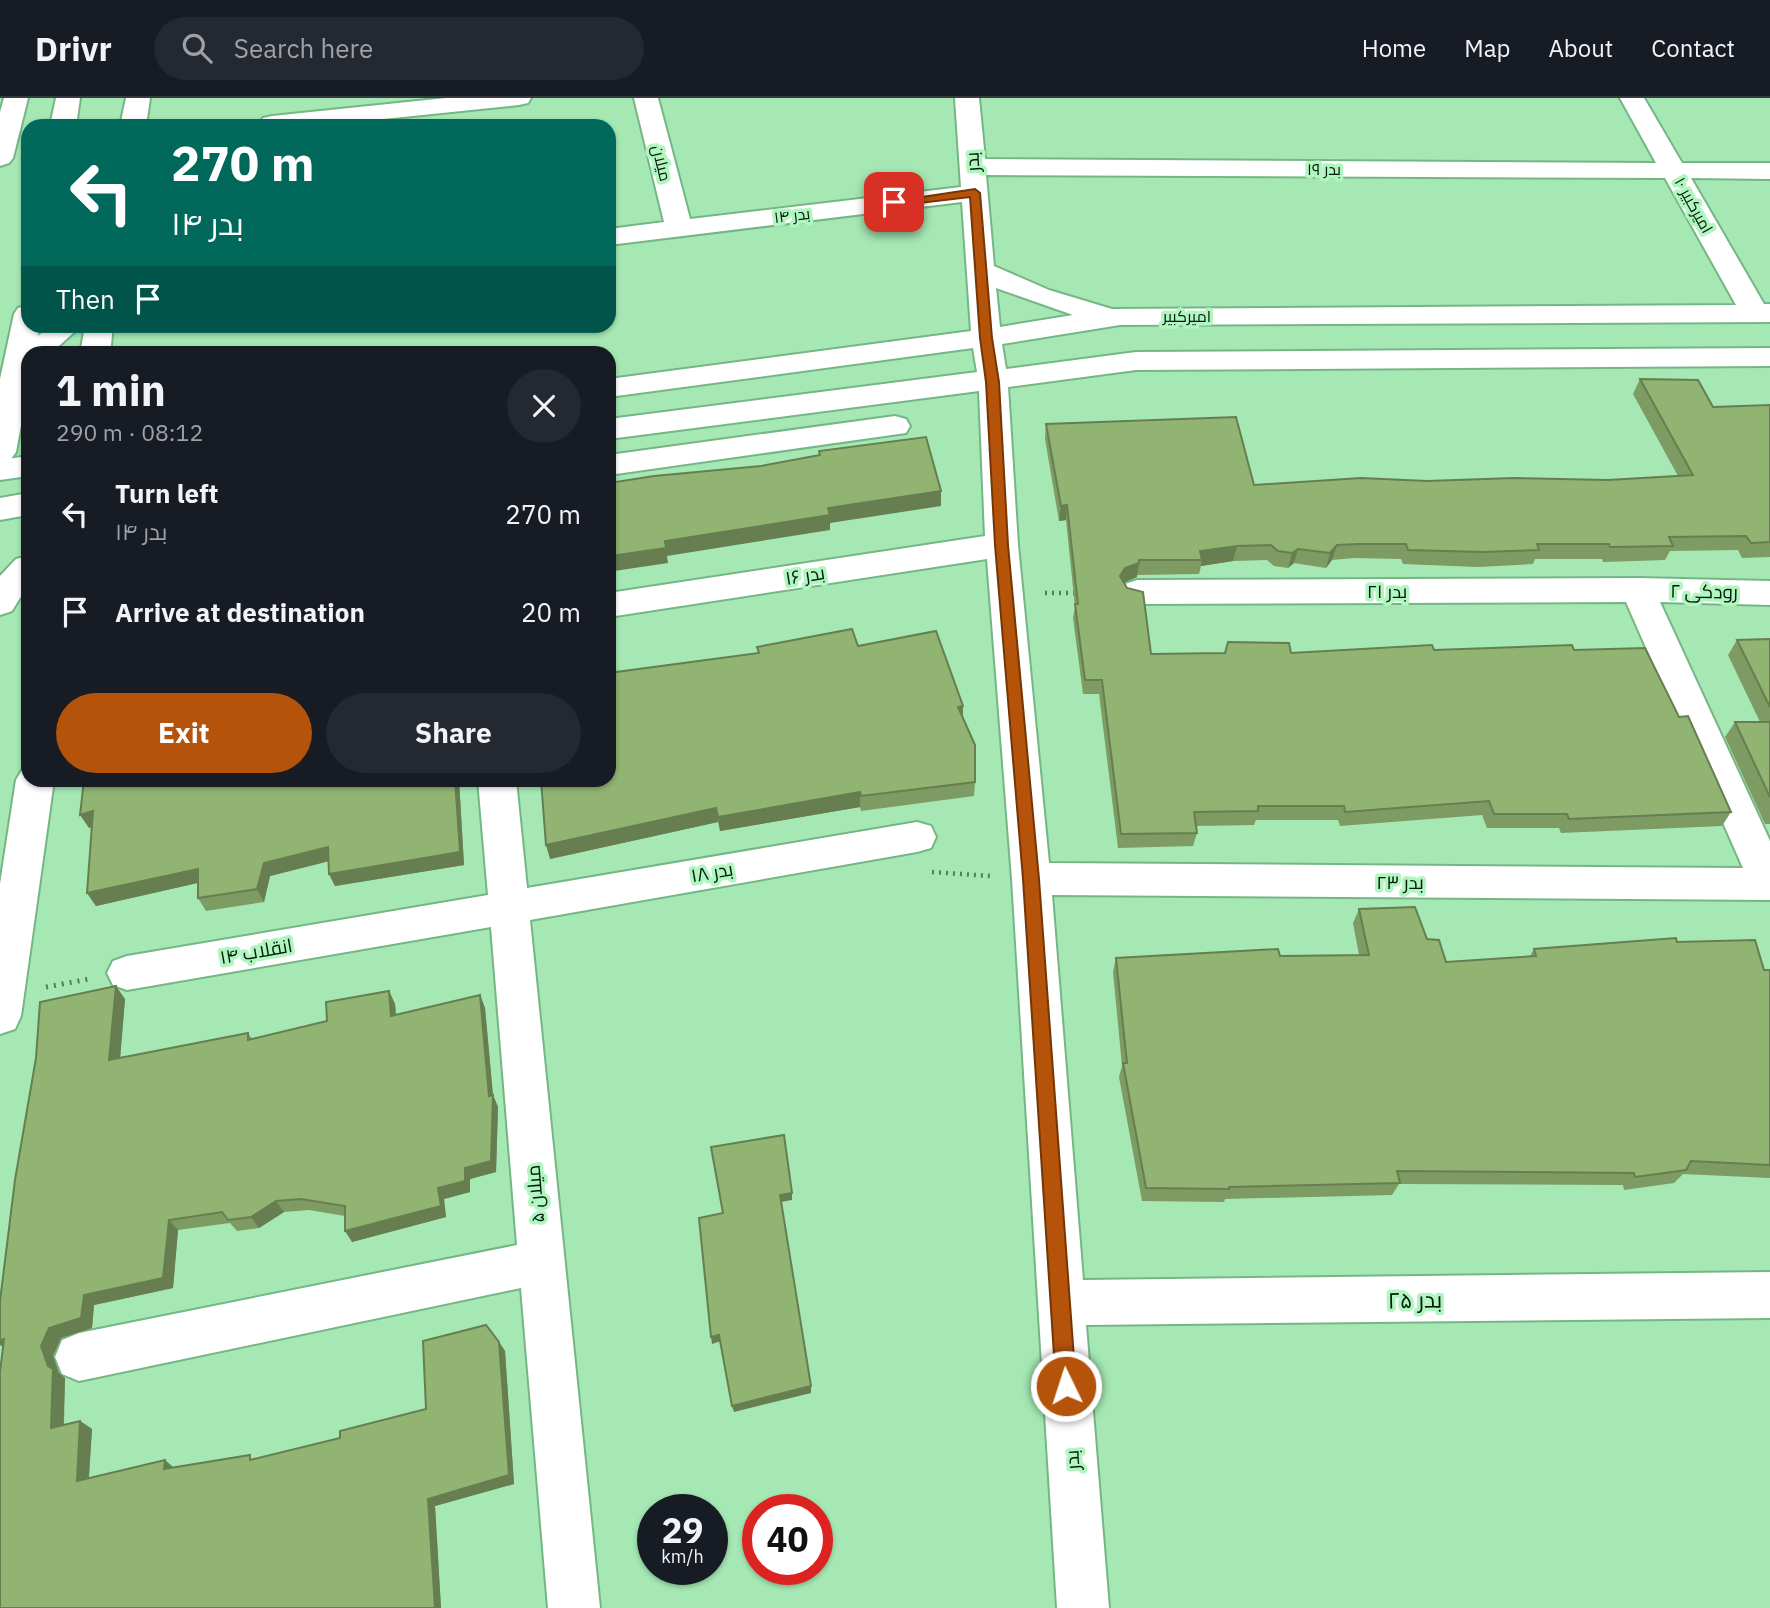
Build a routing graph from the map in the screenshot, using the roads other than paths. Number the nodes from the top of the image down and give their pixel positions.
1 (16, 98) edge
2 (68, 98) edge
3 (138, 98) edge
4 (519, 98) edge
5 (646, 98) edge
6 (967, 98) edge
7 (1632, 98) edge
8 (64, 119) edge
9 (134, 119) edge
10 (312, 119) edge
11 (0, 158) edge
12 (1675, 170) junction
13 (1770, 171) edge
14 (974, 180) junction
15 (679, 228) junction
16 (616, 236) edge
17 (981, 270) junction
18 (1762, 313) edge
19 (1120, 316) junction
20 (59, 333) edge
21 (986, 338) junction
22 (44, 346) edge
23 (1770, 357) edge
24 (21, 381) edge
25 (993, 382) junction
26 (616, 387) edge
27 (895, 426) dead end
28 (616, 428) edge
29 (0, 453) edge
30 (616, 464) edge
31 (21, 467) edge
32 (0, 470) edge
33 (21, 506) edge
34 (0, 509) edge
35 (1002, 545) junction
36 (21, 573) edge
37 (1638, 590) junction
38 (1137, 592) edge
39 (1770, 593) edge
40 (0, 603) edge
41 (616, 604) edge
42 (33, 787) edge
43 (498, 787) edge
44 (916, 837) road end
45 (1031, 879) junction
46 (1770, 884) edge
47 (508, 907) junction
48 (127, 973) road end
49 (2, 1005) edge
50 (541, 1262) junction
51 (1770, 1295) edge
52 (1060, 1303) junction
53 (79, 1357) dead end
54 (574, 1608) edge
55 (1083, 1608) edge

1 - 11 street
2 - 8 street
3 - 9 street
4 - 10 street
5 - 15 street, میلان
6 - 14 street, بدر
7 - 12 street, امیرکبیر ۱۰
12 - 13 street, بدر ۱۹
12 - 14 street, بدر ۱۹
12 - 18 street, امیرکبیر ۱۰
14 - 15 street, بدر ۱۴
14 - 17 street, بدر
15 - 16 street, بدر ۱۴
17 - 19 street
17 - 21 street, بدر
18 - 19 street, امیرکبیر
19 - 21 street, امیرکبیر
20 - 22 street
21 - 25 street, بدر
21 - 26 street, امیرکبیر
23 - 25 street
24 - 29 street
25 - 28 street
25 - 35 street, بدر
27 - 30 street
31 - 32 street
33 - 34 street
35 - 41 street, بدر ۱۶
35 - 45 street, بدر
36 - 40 street
37 - 38 street, بدر ۲۱
37 - 39 street, رودکی ۲
37 - 46 street
42 - 49 street
43 - 47 street, میلان ۵
44 - 47 street, بدر ۱‍۸
45 - 46 street, بدر ۲۳
45 - 52 street, بدر
47 - 48 street, انقلاب ۱۴
47 - 50 street, میلان ۵
50 - 53 street
50 - 54 street, میلان ۵
51 - 52 street, بدر ۲۵
52 - 55 street, بدر

